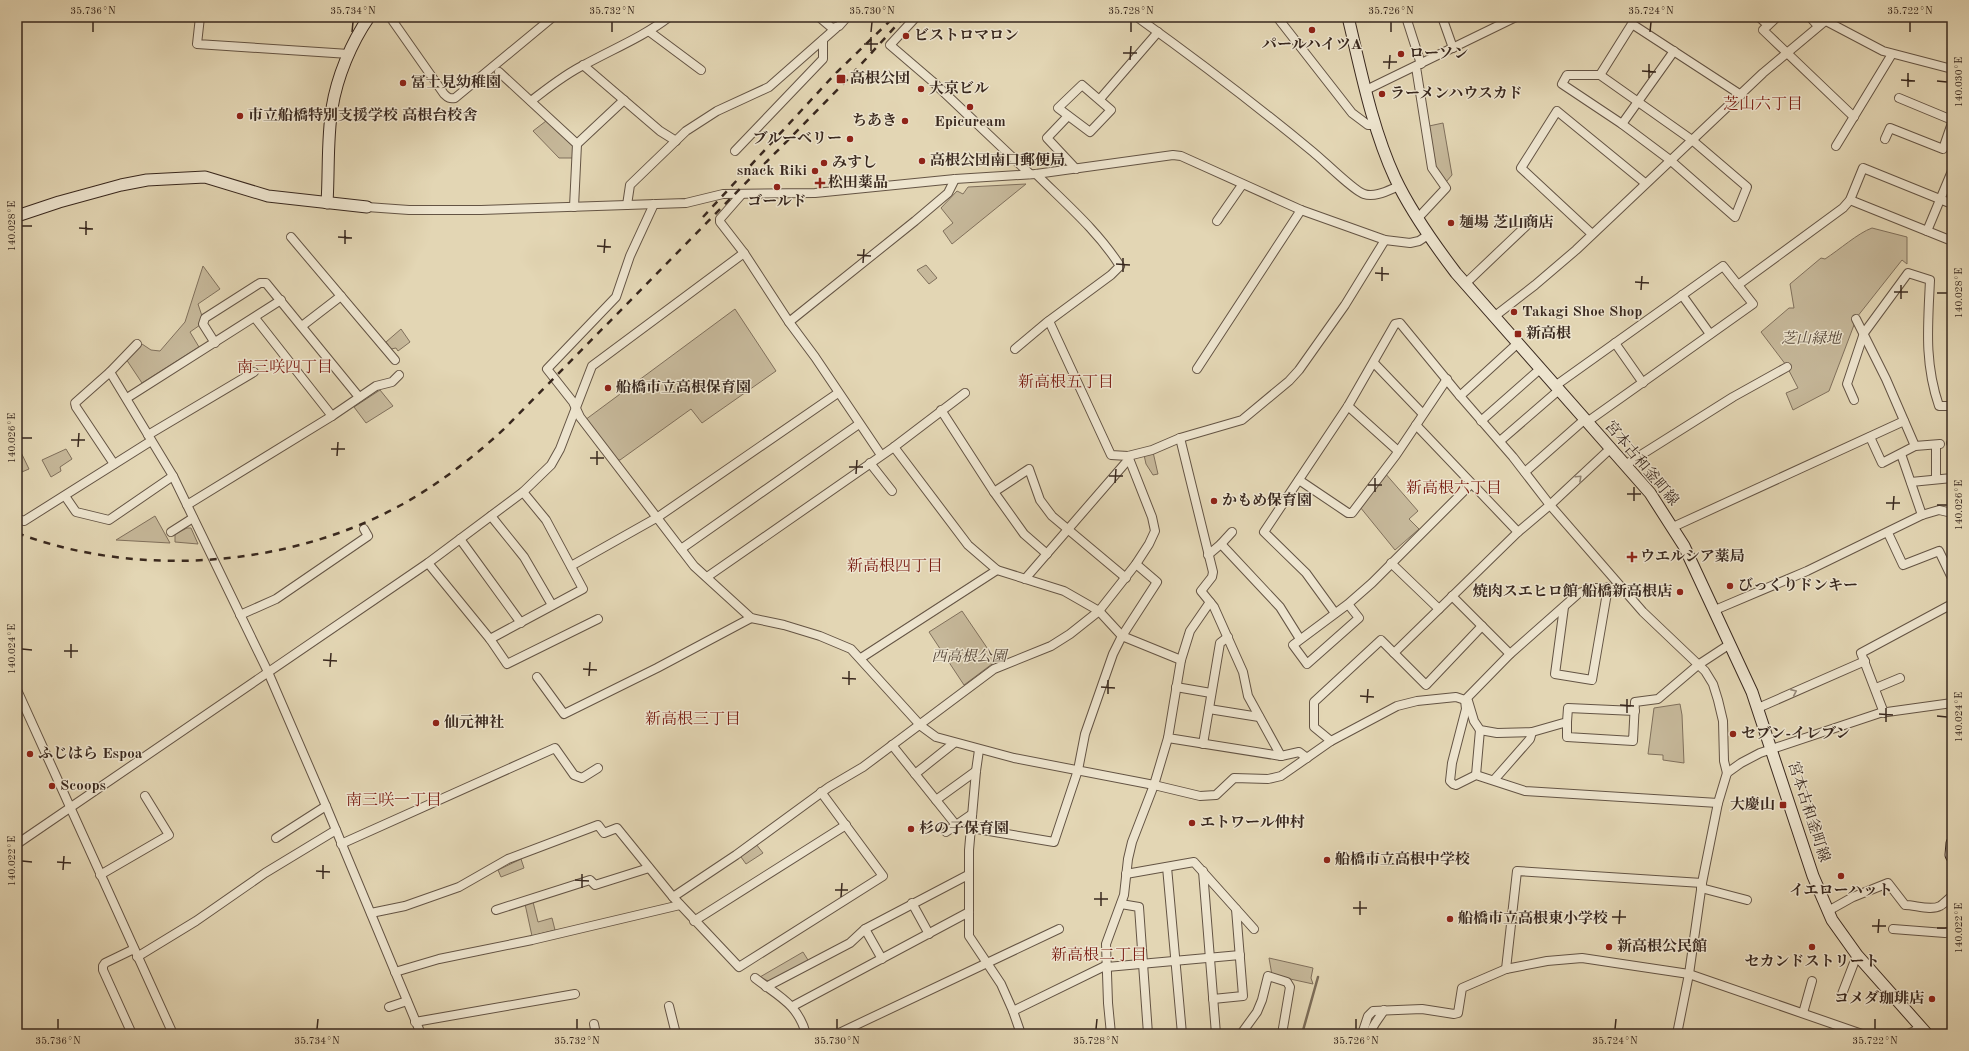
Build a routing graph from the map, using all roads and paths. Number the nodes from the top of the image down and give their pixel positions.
1 (200, 17) edge
2 (369, 17) edge
3 (390, 17) edge
4 (553, 17) edge
5 (669, 17) edge
6 (819, 17) edge
7 (848, 17) edge
8 (916, 17) edge
9 (1137, 17) edge
10 (1277, 17) edge
11 (1348, 17) edge
12 (1406, 17) edge
13 (1442, 17) edge
14 (1515, 17) edge
15 (1759, 17) edge
16 (1777, 17) edge
17 (1810, 17) edge
18 (1828, 19) edge
19 (1768, 25) junction
20 (1818, 26) junction
21 (836, 28) junction
22 (650, 32) junction
23 (1158, 32) junction
24 (823, 40) junction
25 (1452, 48) junction
26 (1674, 51) junction
27 (1786, 53) junction
28 (349, 54) junction
29 (1892, 54) junction
30 (583, 65) junction
31 (1418, 65) junction
32 (1952, 68) edge
33 (701, 70) dead end
34 (499, 72) dead end
35 (1600, 75) junction
36 (1366, 90) junction
37 (1741, 94) junction
38 (1899, 98) dead end
39 (1100, 99) junction
40 (624, 100) junction
41 (531, 101) junction
42 (1638, 102) junction
43 (1068, 116) junction
44 (1854, 117) junction
45 (1952, 120) edge
46 (1952, 123) edge
47 (1622, 124) junction
48 (1376, 126) junction
49 (1885, 139) dead end
50 (1692, 140) junction
51 (676, 141) junction
52 (578, 144) junction
53 (1836, 146) dead end
54 (734, 151) dead end
55 (1670, 160) junction
56 (1076, 169) junction
57 (1952, 172) edge
58 (1033, 174) junction
59 (955, 179) junction
60 (1645, 183) junction
61 (1242, 185) junction
62 (1399, 186) junction
63 (741, 195) junction
64 (1850, 200) junction
65 (1940, 200) junction
66 (328, 203) junction
67 (654, 204) junction
68 (1952, 204) edge
69 (627, 205) junction
70 (367, 207) joint
71 (574, 207) junction
72 (1301, 210) junction
73 (17, 216) edge
74 (1418, 218) junction
75 (1217, 221) dead end
76 (1526, 226) dead end
77 (1927, 231) junction
78 (1592, 234) junction
79 (1428, 236) junction
80 (291, 237) dead end
81 (1385, 240) junction
82 (1952, 241) edge
83 (744, 253) junction
84 (1466, 283) junction
85 (1738, 285) junction
86 (1682, 295) junction
87 (341, 296) junction
88 (281, 300) junction
89 (1495, 316) junction
90 (255, 318) junction
91 (1856, 319) dead end
92 (1049, 321) junction
93 (789, 322) junction
94 (302, 326) junction
95 (1864, 333) junction
96 (1710, 334) junction
97 (215, 343) junction
98 (1518, 343) junction
99 (1615, 343) junction
100 (137, 344) dead end
101 (1015, 349) dead end
102 (395, 360) dead end
103 (1374, 363) junction
104 (1787, 367) dead end
105 (1197, 369) dead end
106 (1540, 369) junction
107 (110, 372) junction
108 (254, 372) dead end
109 (400, 375) dead end
110 (1447, 379) junction
111 (1643, 382) junction
112 (1557, 388) junction
113 (965, 392) dead end
114 (838, 393) junction
115 (1460, 396) junction
116 (359, 397) junction
117 (127, 398) junction
118 (1854, 400) dead end
119 (1348, 406) junction
120 (1952, 406) edge
121 (576, 408) junction
122 (941, 410) junction
123 (1422, 413) junction
124 (332, 416) junction
125 (1481, 421) junction
126 (1586, 421) junction
127 (1904, 421) junction
128 (860, 424) junction
129 (1416, 425) junction
130 (1870, 437) junction
131 (150, 438) junction
132 (1180, 438) junction
133 (1500, 442) junction
134 (1915, 446) junction
135 (894, 447) junction
136 (1610, 448) junction
137 (1398, 451) junction
138 (1901, 454) junction
139 (881, 455) junction
140 (1128, 458) junction
141 (870, 463) junction
142 (114, 464) junction
143 (1625, 465) junction
144 (1525, 472) junction
145 (173, 476) junction
146 (1952, 478) edge
147 (1936, 479) junction
148 (1299, 480) junction
149 (1911, 482) junction
150 (1470, 484) junction
151 (523, 492) junction
152 (892, 492) dead end
153 (994, 492) junction
154 (65, 496) junction
155 (187, 505) junction
156 (1550, 505) junction
157 (1952, 513) edge
158 (1922, 515) junction
159 (491, 516) junction
160 (658, 517) junction
161 (17, 518) edge
162 (193, 518) junction
163 (1673, 527) junction
164 (364, 529) dead end
165 (1068, 530) junction
166 (171, 532) dead end
167 (1232, 532) dead end
168 (1518, 532) junction
169 (1888, 533) junction
170 (460, 540) junction
171 (1221, 544) junction
172 (681, 549) junction
173 (1047, 554) junction
174 (1208, 555) junction
175 (428, 563) junction
176 (1391, 563) junction
177 (1136, 564) junction
178 (571, 566) junction
179 (997, 570) junction
180 (706, 577) junction
181 (1126, 578) junction
182 (1952, 578) edge
183 (1025, 579) junction
184 (1608, 587) junction
185 (1624, 589) junction
186 (1452, 596) junction
187 (1210, 602) junction
188 (1348, 604) junction
189 (1952, 604) edge
190 (552, 605) junction
191 (1564, 607) junction
192 (1439, 609) junction
193 (1715, 610) junction
194 (1099, 611) junction
195 (1335, 613) junction
196 (240, 615) junction
197 (750, 618) junction
198 (598, 619) dead end
199 (521, 623) junction
200 (1482, 626) junction
201 (1122, 636) junction
202 (1228, 637) junction
203 (490, 639) junction
204 (1300, 639) junction
205 (1730, 644) junction
206 (1394, 653) junction
207 (1510, 654) junction
208 (861, 658) junction
209 (1181, 660) junction
210 (1864, 661) junction
211 (1698, 665) junction
212 (268, 672) junction
213 (537, 677) dead end
214 (1900, 678) dead end
215 (1176, 687) junction
216 (1876, 688) junction
217 (17, 690) edge
218 (1211, 692) junction
219 (1466, 699) junction
220 (1952, 702) edge
221 (1758, 708) junction
222 (1209, 709) junction
223 (1635, 711) junction
224 (1882, 713) junction
225 (1259, 717) junction
226 (1567, 722) junction
227 (921, 726) junction
228 (1480, 730) junction
229 (1532, 732) junction
230 (1168, 738) junction
231 (1331, 741) junction
232 (954, 743) junction
233 (1203, 744) junction
234 (892, 745) junction
235 (979, 750) junction
236 (1772, 750) junction
237 (1281, 756) junction
238 (1307, 758) junction
239 (598, 768) dead end
240 (1078, 770) junction
241 (976, 772) junction
242 (1728, 773) junction
243 (915, 774) junction
244 (1476, 775) junction
245 (1494, 780) junction
246 (1154, 785) junction
247 (821, 792) junction
248 (145, 796) dead end
249 (936, 800) junction
250 (1718, 803) junction
251 (326, 806) junction
252 (70, 807) junction
253 (972, 814) junction
254 (846, 825) junction
255 (956, 825) junction
256 (971, 828) junction
257 (336, 830) junction
258 (946, 832) dead end
259 (276, 838) dead end
260 (1952, 843) edge
261 (17, 844) edge
262 (341, 844) junction
263 (1952, 857) edge
264 (1167, 867) junction
265 (649, 868) junction
266 (1203, 871) junction
267 (968, 874) junction
268 (1126, 874) junction
269 (100, 875) junction
270 (1701, 886) junction
271 (1952, 896) edge
272 (673, 897) junction
273 (1747, 900) dead end
274 (912, 903) junction
275 (1121, 904) junction
276 (680, 905) junction
277 (1236, 908) junction
278 (496, 910) dead end
279 (1828, 911) junction
280 (969, 912) junction
281 (370, 913) junction
282 (694, 920) junction
283 (866, 929) junction
284 (1059, 929) dead end
285 (1893, 929) dead end
286 (1254, 930) dead end
287 (1952, 930) edge
288 (929, 934) junction
289 (136, 953) junction
290 (1240, 955) junction
291 (1857, 955) junction
292 (1210, 957) junction
293 (882, 959) junction
294 (1176, 960) junction
295 (1143, 963) junction
296 (987, 964) junction
297 (1107, 966) junction
298 (1506, 969) junction
299 (395, 972) junction
300 (1689, 974) junction
301 (755, 978) dead end
302 (1812, 981) dead end
303 (766, 987) junction
304 (575, 994) dead end
305 (1842, 994) dead end
306 (1214, 999) junction
307 (407, 1001) junction
308 (669, 1006) dead end
309 (792, 1006) junction
310 (389, 1007) dead end
311 (1384, 1010) junction
312 (1013, 1011) junction
313 (1803, 1013) junction
314 (415, 1022) junction
315 (594, 1024) dead end
316 (1924, 1031) edge
317 (132, 1034) edge
318 (172, 1034) edge
319 (420, 1034) edge
320 (596, 1034) edge
321 (676, 1034) edge
322 (806, 1034) edge
323 (837, 1034) edge
324 (1021, 1034) edge
325 (1111, 1034) edge
326 (1148, 1034) edge
327 (1182, 1034) edge
328 (1216, 1034) edge
329 (1242, 1034) edge
330 (1282, 1034) edge
331 (1362, 1034) edge
332 (1370, 1034) edge
333 (1677, 1034) edge
334 (1862, 1034) edge
335 (1908, 1034) edge

1 - 28 street
2 - 28 street
3 - 4 street
5 - 22 street
6 - 21 street
7 - 21 street
8 - 58 street
9 - 23 street
10 - 48 street
11 - 36 street, 宮本古和釜町線
12 - 31 street
13 - 25 street
14 - 25 street
15 - 19 street
16 - 19 street
17 - 20 street
18 - 20 street
18 - 29 street
19 - 27 street
20 - 27 street
21 - 24 street
22 - 30 street
22 - 33 street
23 - 39 street
23 - 62 street
24 - 51 street
24 - 54 street
25 - 31 street
26 - 35 street
26 - 37 street
26 - 42 street
27 - 37 street
27 - 44 street
28 - 66 street
29 - 32 street
29 - 44 street
30 - 40 street
30 - 41 street
31 - 36 street
31 - 74 street
34 - 41 street
35 - 42 street
35 - 47 street
36 - 48 street, 宮本古和釜町線
37 - 50 street
38 - 45 street
39 - 43 street
39 - 43 street
40 - 51 street
40 - 52 street
41 - 52 street
42 - 47 street
42 - 50 street
43 - 56 street
44 - 53 street
46 - 49 street
47 - 55 street
48 - 62 street, 宮本古和釜町線
50 - 55 street
50 - 55 street
51 - 69 street
52 - 71 street
55 - 60 street
56 - 58 street
56 - 61 street
57 - 65 street
58 - 59 street
58 - 92 street
59 - 63 street
59 - 93 street
60 - 78 street
60 - 78 street
61 - 72 street
61 - 75 street
62 - 74 street, 宮本古和釜町線
63 - 67 street
63 - 83 street
64 - 65 street
64 - 77 street
64 - 85 street
65 - 68 street
65 - 77 street
66 - 70 street
66 - 73 street
67 - 69 street
67 - 121 street
69 - 71 street
70 - 71 street
72 - 81 street
72 - 105 street
74 - 79 street, 宮本古和釜町線
76 - 84 street
77 - 82 street
78 - 89 street
79 - 81 street
79 - 84 street, 宮本古和釜町線
80 - 87 street
81 - 132 street
83 - 93 street
83 - 121 street
84 - 89 street, 宮本古和釜町線
85 - 86 street
85 - 96 street
86 - 96 street
86 - 99 street
87 - 94 street
87 - 102 street
88 - 90 street
88 - 94 street
88 - 97 street
89 - 98 street, 宮本古和釜町線
90 - 97 street
90 - 124 street
91 - 95 street
92 - 101 street
92 - 140 street
93 - 114 street
94 - 116 street
95 - 118 street
95 - 120 street
95 - 127 street
96 - 111 street
97 - 117 street
98 - 106 street, 宮本古和釜町線
98 - 115 street
99 - 111 street
99 - 112 street
100 - 107 street
103 - 110 street
103 - 119 street
103 - 123 street
104 - 143 street
106 - 112 street, 宮本古和釜町線
106 - 125 street
107 - 117 street
107 - 142 street
108 - 131 street
109 - 116 street
110 - 115 street
110 - 123 street
111 - 126 street
112 - 126 street, 宮本古和釜町線
112 - 133 street
113 - 122 street
114 - 128 street
114 - 160 street
115 - 125 street
116 - 124 street
117 - 131 street
119 - 137 street
119 - 148 street
121 - 151 street
121 - 160 street
122 - 135 street
122 - 153 street
123 - 129 street
124 - 155 street
125 - 133 street
126 - 136 street, 宮本古和釜町線
126 - 144 street
127 - 130 street
127 - 134 street
128 - 139 street
128 - 172 street
129 - 137 street
129 - 150 street
130 - 138 street
130 - 163 street
131 - 142 street
131 - 145 street
132 - 140 street
132 - 174 street
133 - 144 street
134 - 138 street
134 - 147 street
135 - 139 street
135 - 179 street
136 - 143 street, 宮本古和釜町線
156 -> 136 street
137 - 148 street
138 - 149 street
139 - 141 street
140 - 165 street
140 - 177 street
141 - 152 street
141 - 180 street
142 - 154 street
143 - 163 street, 宮本古和釜町線
144 - 156 street
145 - 154 street
145 - 155 street
146 - 147 street
147 - 149 street
148 - 195 street
149 - 158 street
150 - 168 street
150 - 176 street
151 - 159 street
151 - 178 street
153 - 165 street
153 - 173 street
154 - 161 street
155 - 162 street
156 - 168 street
156 - 185 street
157 - 158 street
158 - 169 street
159 - 170 street
159 - 190 street
160 - 172 street
160 - 178 street
162 - 166 street
162 - 196 street
163 - 193 street, 宮本古和釜町線
164 - 196 street
165 - 173 street
165 - 181 street
167 - 171 street
168 - 186 street
169 - 182 street
169 - 193 street
170 - 175 street
170 - 199 street
171 - 174 street
171 - 204 street
172 - 180 street
173 - 183 street
174 - 187 street
175 - 203 street
175 - 212 street
176 - 188 street
176 - 192 street
177 - 181 street
177 - 201 street
178 - 190 street
179 - 183 street
179 - 208 street
180 - 197 street
181 - 194 street
183 - 194 street
184 - 185 street
184 - 191 street
184 - 191 street
185 - 211 street
186 - 192 street
186 - 200 street
187 - 202 street
187 - 209 street
188 - 195 street
188 - 204 street
189 - 210 street
190 - 199 street
191 - 207 street
192 - 206 street
193 - 205 street, 宮本古和釜町線
194 - 201 street
194 - 227 street
195 - 204 street
196 - 212 street
197 - 208 street
197 - 213 street
198 - 203 street
199 - 203 street
200 - 206 street
200 - 207 street
201 - 209 street
201 - 240 street
202 - 218 street
202 - 225 street
205 - 211 street
205 - 221 street, 宮本古和釜町線
206 - 231 street
207 - 219 street
208 - 227 street
209 - 215 street
210 - 216 street
221 -> 210 street
211 - 223 street
211 - 242 street
212 - 251 street
212 - 252 street
214 - 216 street
215 - 218 street
215 - 230 street
216 - 224 street
217 - 252 street
218 - 222 street
219 - 228 street
219 - 231 street
219 - 244 street
220 - 224 street
221 - 236 street, 宮本古和釜町線
222 - 225 street
222 - 233 street
223 - 226 street
223 - 226 street
224 - 236 street
225 - 237 street
226 - 229 street
227 - 232 street
227 - 234 street
228 - 229 street
228 - 244 street
229 - 245 street
230 - 233 street
230 - 246 street
231 - 238 street
232 - 235 street
232 - 243 street
233 - 237 street
234 - 243 street
234 - 247 street
235 - 240 street
235 - 241 street
236 - 242 street
236 - 279 street, 宮本古和釜町線
237 - 238 street
238 - 246 street
239 - 262 street
240 - 246 street
240 - 256 street
241 - 249 street
241 - 253 street
242 - 250 street
243 - 249 street
244 - 245 street
245 - 250 street
246 - 268 street
247 - 254 street
247 - 272 street
248 - 269 street
249 - 255 street
250 - 270 street
251 - 257 street
251 - 259 street
252 - 261 street
252 - 269 street
253 - 255 street
253 - 256 street
254 - 282 street
254 - 282 street
255 - 258 street
256 - 267 street
257 - 262 street
257 - 289 street
260 - 263 street
262 - 281 street
264 - 266 street
264 - 268 street
264 - 294 street
265 - 272 street
265 - 278 street
265 - 281 street
266 - 277 street
266 - 292 street
267 - 274 street
267 - 280 street
268 - 275 street
269 - 289 street
270 - 273 street
270 - 298 street
270 - 300 street
271 - 279 street
272 - 276 street
274 - 283 street
274 - 288 street
275 - 295 street
275 - 297 street
276 - 282 street
276 - 299 street
277 - 286 street
277 - 290 street
279 - 291 street, 宮本古和釜町線
280 - 288 street
280 - 296 street
281 - 299 street
283 - 293 street
283 - 303 street
284 - 296 street
285 - 287 street
288 - 293 street
289 - 317 street
289 - 318 street
290 - 292 street
290 - 306 street
291 - 305 street
291 - 316 street, 宮本古和釜町線
292 - 294 street
292 - 306 street
293 - 309 street
294 - 295 street
294 - 327 street
295 - 297 street
295 - 326 street
296 - 312 street
296 - 323 street
297 - 312 street
297 - 325 street
298 - 300 street
298 - 311 street
299 - 307 street
300 - 313 street
300 - 333 street
301 - 303 street
302 - 313 street
303 - 309 street
304 - 314 street
306 - 328 street
307 - 310 street
307 - 314 street
308 - 321 street
309 - 322 street
311 - 331 street
311 - 332 street
312 - 324 street
313 - 334 street
314 - 319 street
315 - 320 street
316 - 335 street
329 - 330 street

